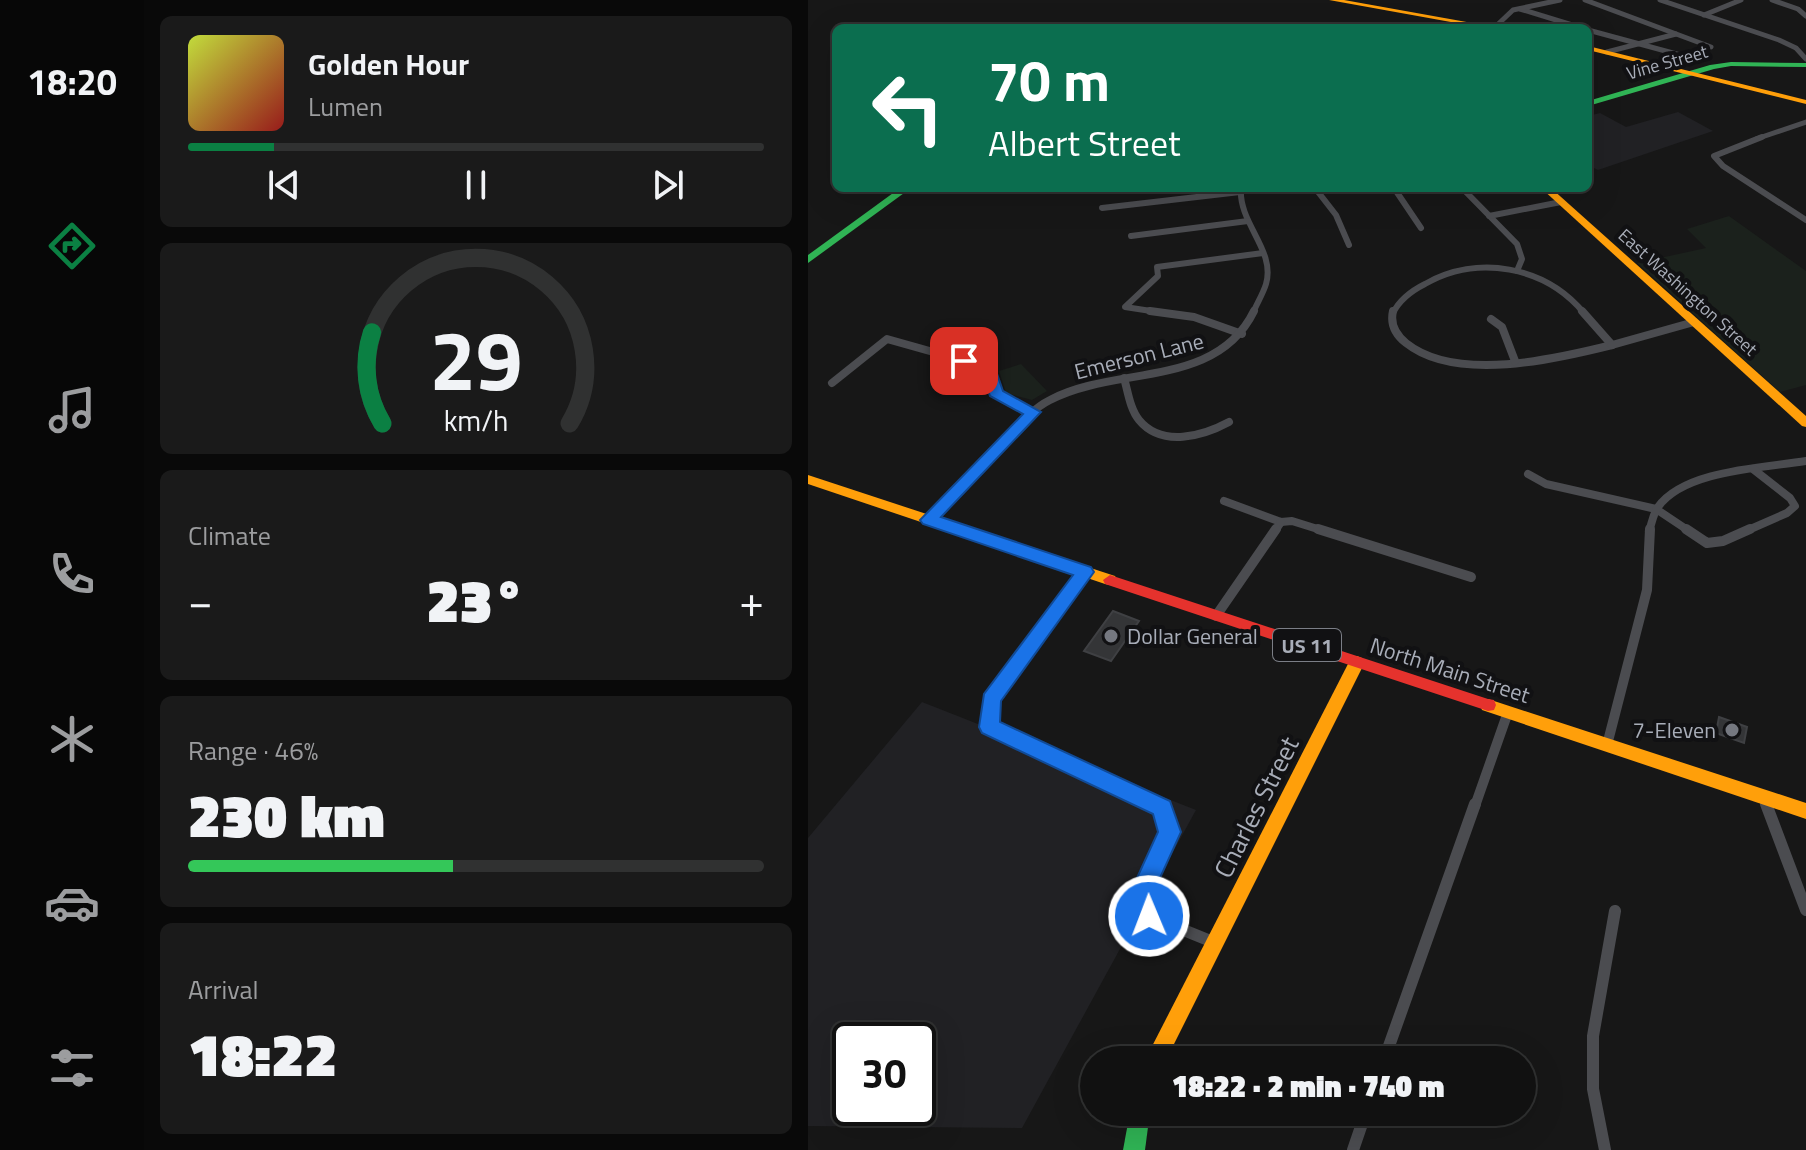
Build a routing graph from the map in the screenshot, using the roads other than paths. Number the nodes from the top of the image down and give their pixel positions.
1 (1332, 0) edge
2 (1560, 0) edge
3 (1585, 0) edge
4 (1660, 0) edge
5 (1741, 0) edge
6 (1772, 0) edge
7 (1366, 3) edge
8 (1519, 9) junction
9 (1704, 15) junction
10 (1806, 16) edge
11 (1474, 24) edge
12 (1498, 24) edge
13 (1569, 24) edge
14 (1592, 31) edge
15 (1676, 34) junction
16 (1636, 44) junction
17 (1711, 47) dead end
18 (1592, 49) edge
19 (1607, 52) junction
20 (1684, 56) dead end
21 (1806, 59) edge
22 (1806, 65) edge
23 (1690, 73) junction
24 (1806, 102) edge
25 (1592, 103) edge
26 (1806, 122) edge
27 (901, 192) edge
28 (1226, 192) edge
29 (1241, 192) edge
30 (1318, 192) edge
31 (1397, 192) edge
32 (1466, 192) edge
33 (1550, 192) edge
34 (1561, 202) junction
35 (1102, 208) dead end
36 (1489, 216) junction
37 (1806, 220) edge
38 (1248, 221) junction
39 (1421, 228) dead end
40 (1131, 236) dead end
41 (1349, 245) dead end
42 (1263, 253) junction
43 (808, 260) edge
44 (1517, 271) junction
45 (1491, 319) dead end
46 (1694, 322) junction
47 (1242, 334) junction
48 (1612, 345) junction
49 (1515, 361) junction
50 (1124, 378) junction
51 (832, 383) dead end
52 (1033, 412) junction
53 (1229, 422) dead end
54 (1806, 423) edge
55 (1806, 461) edge
56 (1753, 469) junction
57 (1528, 474) dead end
58 (808, 479) edge
59 (1224, 501) dead end
60 (1656, 509) junction
61 (929, 520) junction
62 (1281, 522) junction
63 (1085, 572) junction
64 (1471, 577) dead end
65 (1216, 616) junction
66 (1357, 662) junction
67 (1508, 712) junction
68 (1607, 745) junction
69 (1763, 796) junction
70 (1806, 811) edge
71 (1806, 910) edge
72 (1615, 911) dead end
73 (1213, 942) junction
74 (1162, 1046) edge
75 (1389, 1046) edge
76 (1138, 1126) edge
77 (1361, 1126) edge
78 (1134, 1150) edge
79 (1353, 1150) edge
80 (1605, 1150) edge

1 - 7 street
2 - 8 street
3 - 15 street
4 - 9 street
5 - 9 street
6 - 10 street
7 - 11 street
8 - 12 street
8 - 13 street
9 - 21 street
14 - 16 street
15 - 16 street
15 - 17 street
16 - 19 street
16 - 20 street
18 - 19 street
19 - 23 street
22 - 23 street, Vine Street
23 - 24 street
23 - 25 street, Vine Street
26 - 37 street
27 - 43 street
28 - 35 street
29 - 38 street, Emerson Lane
30 - 41 street
31 - 39 street
32 - 36 street
33 - 34 street, East Washington Street
34 - 36 street
34 - 46 street, East Washington Street
36 - 44 street
38 - 40 street
38 - 42 street, Emerson Lane
42 - 47 street, Emerson Lane
42 - 47 street
44 - 48 street
44 - 49 street
45 - 49 street
46 - 48 street
46 - 54 street, East Washington Street
47 - 50 street, Emerson Lane
48 - 49 street
50 - 52 street, Emerson Lane
50 - 53 street
51 - 52 street
52 - 61 street, Emerson Lane
55 - 56 street
56 - 60 street
56 - 60 street
57 - 60 street
58 - 61 street, North Main Street / US 11
59 - 62 street
60 - 68 street
61 - 63 street, North Main Street / US 11
62 - 64 street
62 - 65 street
63 - 65 street, North Main Street / US 11
63 - 73 street
65 - 66 street, North Main Street / US 11
66 - 67 street, North Main Street / US 11
66 - 73 street, Charles Street
67 - 68 street, North Main Street / US 11
67 - 75 street
68 - 69 street, North Main Street / US 11
69 - 70 street, North Main Street / US 11
69 - 71 street
72 - 80 street
73 - 74 street, Charles Street
76 - 78 street
77 - 79 street

